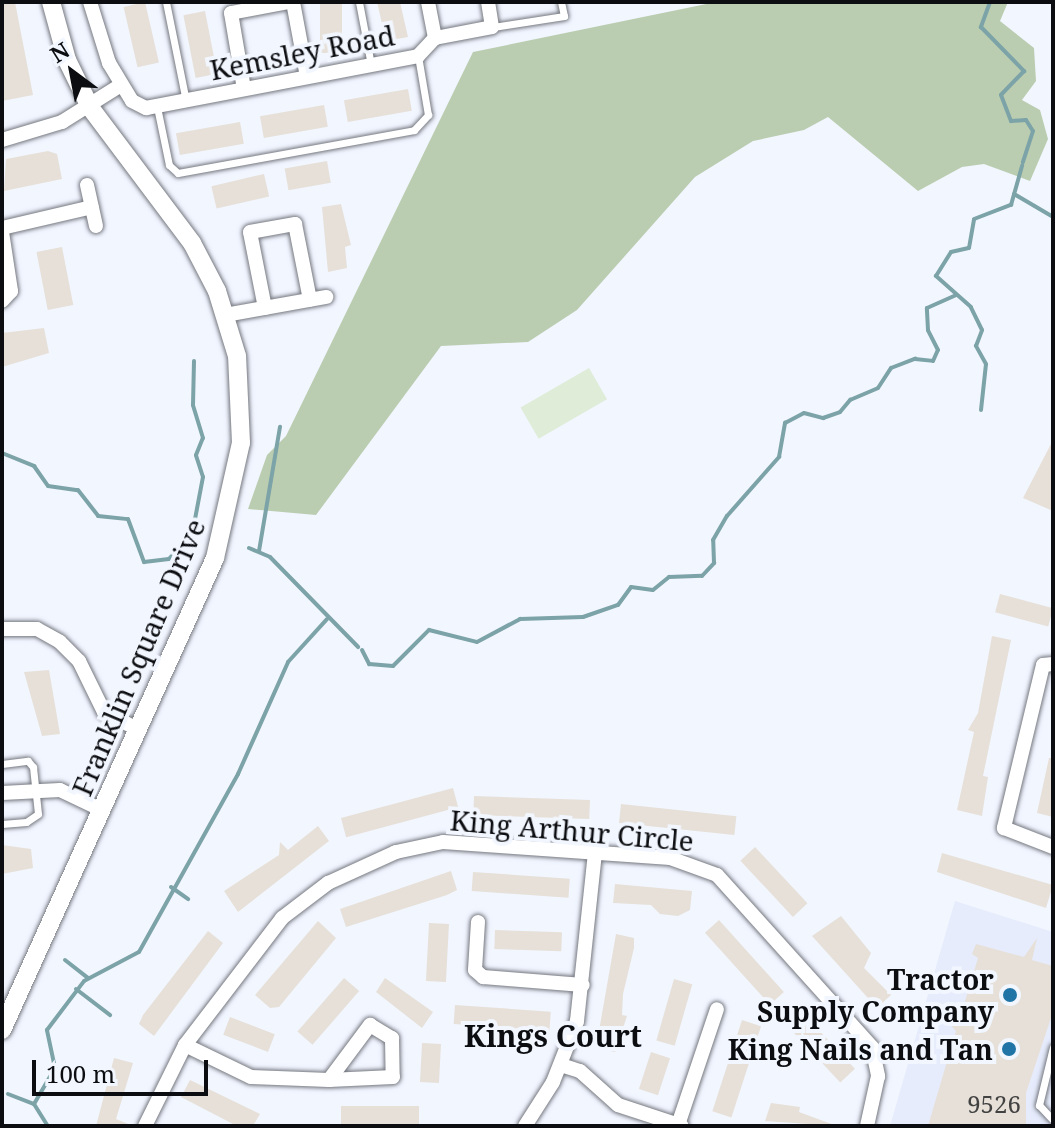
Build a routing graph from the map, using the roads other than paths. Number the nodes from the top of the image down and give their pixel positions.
1 (51, 2) edge
2 (90, 2) edge
3 (166, 2) edge
4 (290, 2) edge
5 (359, 2) edge
6 (428, 2) edge
7 (488, 2) edge
8 (561, 2) edge
9 (492, 27) junction
10 (435, 38) junction
11 (418, 56) junction
12 (371, 65) junction
13 (307, 77) junction
14 (121, 85) junction
15 (244, 89) junction
16 (186, 101) junction
17 (157, 106) junction
18 (90, 107) junction
19 (2, 140) edge
20 (87, 185) dead end
21 (92, 207) junction
22 (96, 226) dead end
23 (2, 230) edge
24 (326, 297) dead end
25 (310, 300) junction
26 (2, 301) edge
27 (265, 308) junction
28 (225, 315) junction
29 (2, 629) edge
30 (1053, 664) edge
31 (139, 730) junction
32 (2, 764) edge
33 (37, 790) junction
34 (2, 793) edge
35 (102, 810) junction
36 (2, 824) edge
37 (1053, 847) edge
38 (595, 853) junction
39 (478, 922) dead end
40 (583, 985) junction
41 (7, 1004) edge
42 (717, 1009) dead end
43 (2, 1030) edge
44 (185, 1045) junction
45 (1053, 1047) edge
46 (561, 1065) junction
47 (329, 1080) junction
48 (1053, 1120) edge
49 (680, 1125) edge
50 (145, 1126) edge
51 (525, 1126) edge
52 (867, 1126) edge

1 - 18 street, Franklin Square Drive
2 - 14 street
3 - 16 lane
4 - 13 street
4 - 15 street
5 - 12 lane
6 - 10 street
7 - 9 street
8 - 9 lane
9 - 10 street, Kemsley Road
10 - 11 street, Kemsley Road
11 - 12 street, Kemsley Road
11 - 17 lane
12 - 13 street, Kemsley Road
13 - 15 street, Kemsley Road
14 - 17 street
14 - 18 street
15 - 16 street, Kemsley Road
16 - 17 street, Kemsley Road
18 - 19 street
18 - 28 street, Franklin Square Drive
20 - 21 street
21 - 22 street
21 - 23 street
23 - 26 street
24 - 25 street
25 - 27 street
25 - 27 street
27 - 28 street
28 - 31 street, Franklin Square Drive
29 - 31 street
30 - 37 street
31 - 35 street, Franklin Square Drive
32 - 33 lane
33 - 34 street
33 - 35 street
33 - 36 lane
35 - 41 street, Franklin Square Drive
38 - 40 street
38 - 44 street, King Arthur Circle
38 - 52 street, King Arthur Circle
39 - 40 street
40 - 46 street
41 - 43 street, Franklin Square Drive
42 - 49 street
44 - 47 street
44 - 50 street, King Arthur Circle
45 - 48 lane
46 - 49 street
46 - 51 street
47 - 47 street

